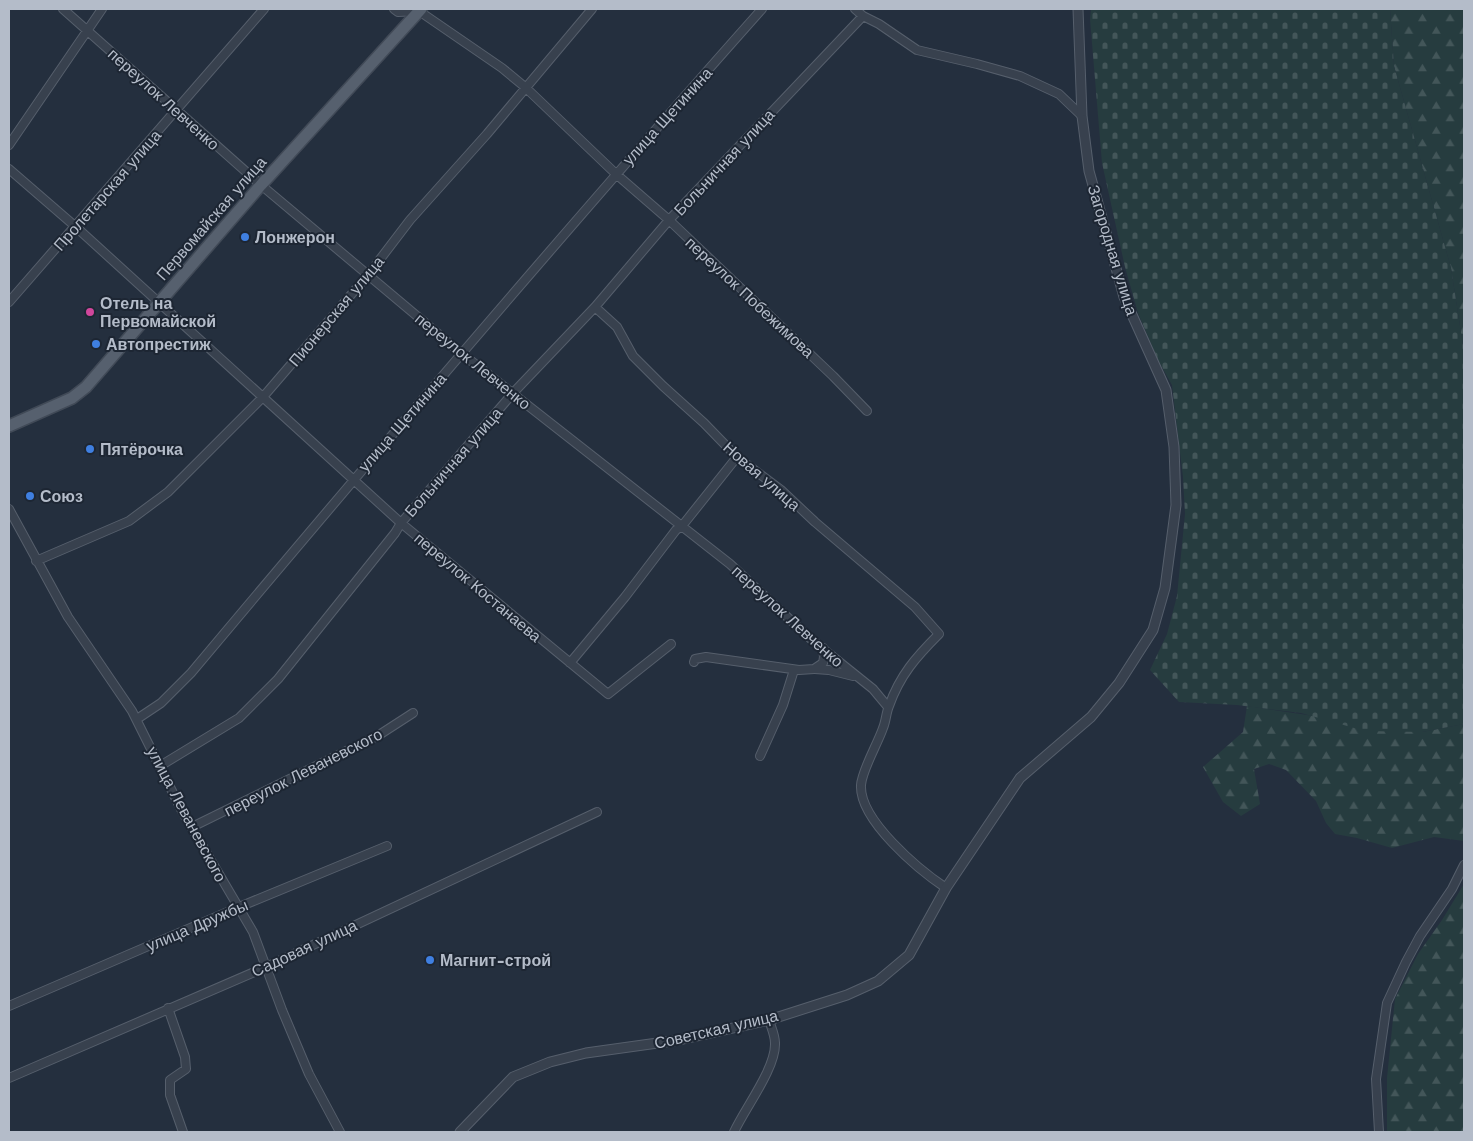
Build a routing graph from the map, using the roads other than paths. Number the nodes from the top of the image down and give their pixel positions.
1 (63, 9) edge
2 (102, 9) edge
3 (264, 9) edge
4 (394, 9) edge
5 (592, 9) edge
6 (762, 9) edge
7 (855, 9) edge
8 (1078, 9) edge
9 (420, 10) edge
10 (863, 16) junction
11 (87, 31) junction
12 (525, 87) junction
13 (176, 110) junction
14 (1082, 116) junction
15 (9, 145) edge
16 (9, 169) edge
17 (616, 174) junction
18 (261, 185) junction
19 (669, 220) junction
20 (76, 227) junction
21 (368, 276) junction
22 (9, 302) edge
23 (158, 303) junction
24 (596, 307) junction
25 (461, 353) junction
26 (513, 393) junction
27 (263, 397) junction
28 (867, 411) dead end
29 (9, 426) edge
30 (737, 458) junction
31 (352, 480) junction
32 (9, 509) edge
33 (401, 523) junction
34 (682, 526) junction
35 (36, 560) junction
36 (671, 644) dead end
37 (822, 648) junction
38 (694, 662) dead end
39 (570, 663) junction
40 (814, 669) junction
41 (794, 670) junction
42 (858, 677) junction
43 (888, 707) junction
44 (413, 713) dead end
45 (137, 719) junction
46 (760, 756) dead end
47 (160, 766) junction
48 (596, 812) dead end
49 (192, 828) junction
50 (387, 846) dead end
51 (1464, 865) edge
52 (946, 888) junction
53 (239, 907) junction
54 (266, 967) junction
55 (9, 1006) edge
56 (168, 1008) junction
57 (769, 1020) junction
58 (9, 1078) edge
59 (463, 1131) edge
60 (183, 1132) edge
61 (340, 1132) edge
62 (734, 1132) edge
63 (1379, 1132) edge

1 - 11 street, переулок Левченко
2 - 11 street
3 - 13 street, Пролетарская улица
4 - 9 street, переулок Побежимова
5 - 12 street, Пионерская улица
6 - 17 street, улица Щетинина
7 - 10 street
8 - 14 street, Загородная улица
9 - 12 street, переулок Побежимова
9 - 18 main road, Первомайская улица
10 - 14 street
10 - 19 street, Больничная улица
11 - 13 street, переулок Левченко
11 - 15 street
12 - 17 street, переулок Побежимова
12 - 21 street, Пионерская улица
13 - 18 street, переулок Левченко
13 - 20 street, Пролетарская улица
14 - 52 street, Загородная улица
16 - 20 street, переулок Костанаева
17 - 19 street, переулок Побежимова
17 - 25 street, улица Щетинина
18 - 21 street, переулок Левченко
18 - 23 main road, Первомайская улица
19 - 24 street, Больничная улица
19 - 28 street, переулок Побежимова
20 - 22 street, Пролетарская улица
20 - 23 street, переулок Костанаева
21 - 25 street, переулок Левченко
21 - 27 street, Пионерская улица
23 - 27 street, переулок Костанаева
23 - 29 main road, Первомайская улица
24 - 26 street, Больничная улица
24 - 30 street, Новая улица
25 - 26 street, переулок Левченко
25 - 31 street, улица Щетинина
26 - 33 street, Больничная улица
26 - 34 street, переулок Левченко
27 - 31 street, переулок Костанаева
27 - 35 street, Пионерская улица
30 - 34 street
30 - 43 street, Новая улица
31 - 33 street, переулок Костанаева
31 - 45 street, улица Щетинина
32 - 35 street, улица Леваневского
33 - 39 street, переулок Костанаева
33 - 47 street, Больничная улица
34 - 37 street, переулок Левченко
34 - 39 street
35 - 45 street, улица Леваневского
36 - 39 street, переулок Костанаева
37 - 40 street
37 - 42 street, переулок Левченко
38 - 41 street
40 - 41 street
40 - 42 street
41 - 46 street
42 - 43 street, переулок Левченко
43 - 52 street
44 - 49 street, переулок Леваневского
45 - 47 street, улица Леваневского
47 - 49 street, улица Леваневского
48 - 54 street, Садовая улица
49 - 53 street, улица Леваневского
50 - 53 street, улица Дружбы
51 - 63 street
52 - 57 street, Советская улица
53 - 54 street, улица Леваневского
53 - 55 street, улица Дружбы
54 - 56 street, Садовая улица
54 - 61 street, улица Леваневского
56 - 58 street, Садовая улица
56 - 60 street
57 - 59 street, Советская улица
57 - 62 street

